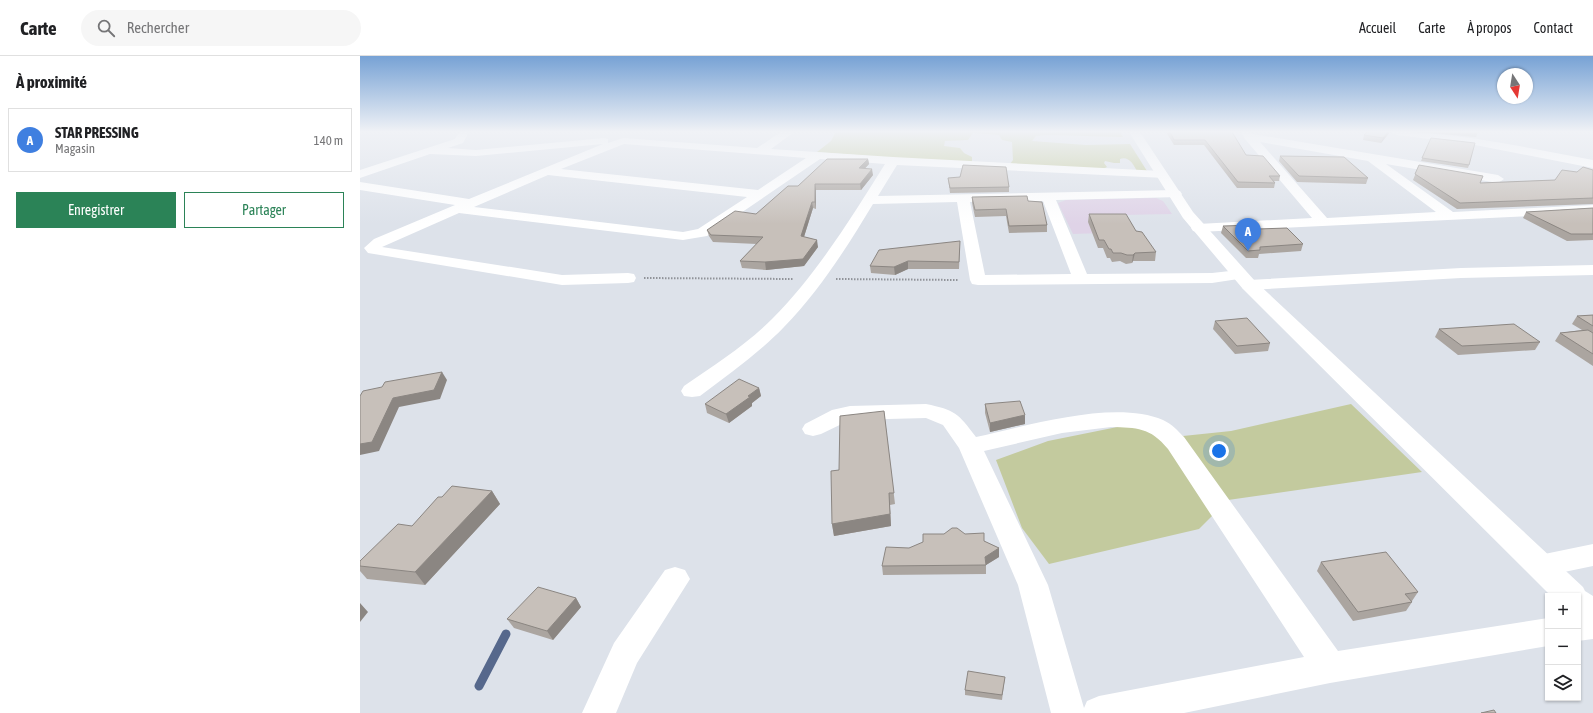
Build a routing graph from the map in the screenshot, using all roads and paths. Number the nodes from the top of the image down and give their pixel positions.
1 (893, 162) edge
2 (395, 163) edge
3 (567, 163) edge
4 (807, 163) edge
5 (908, 163) edge
6 (1154, 163) edge
7 (1271, 163) edge
8 (1378, 163) edge
9 (1404, 163) edge
10 (546, 171) junction
11 (360, 174) edge
12 (1161, 174) junction
13 (1498, 179) dead end
14 (360, 186) edge
15 (759, 194) junction
16 (1175, 194) junction
17 (1048, 197) junction
18 (963, 198) junction
19 (869, 200) junction
20 (464, 206) junction
21 (1593, 209) edge
22 (1450, 216) junction
23 (1322, 221) junction
24 (1198, 228) junction
25 (360, 239) edge
26 (379, 242) junction
27 (1593, 270) edge
28 (628, 278) joint
29 (816, 279) junction
30 (978, 280) junction
31 (1080, 280) junction
32 (1244, 280) junction
33 (692, 392) dead end
34 (813, 429) dead end
35 (970, 446) junction
36 (1593, 555) edge
37 (1540, 565) junction
38 (675, 579) dead end
39 (1569, 593) edge
40 (1581, 605) edge
41 (1593, 616) edge
42 (1593, 625) edge
43 (1581, 627) edge
44 (1545, 632) edge
45 (1330, 668) junction
46 (599, 713) edge
47 (1068, 713) edge
48 (1099, 713) edge

1 - 19 street
2 - 11 street
3 - 10 street
4 - 15 street
5 - 12 street
6 - 12 main road
7 - 23 street
8 - 22 street
9 - 13 street
10 - 15 street
10 - 20 street
12 - 16 main road
14 - 20 street
15 - 20 street
16 - 17 street
16 - 24 main road
17 - 18 street
17 - 31 street
18 - 19 street
18 - 30 street
19 - 29 street
20 - 26 street
21 - 22 street
22 - 23 street
23 - 24 street
24 - 32 main road
25 - 26 street
26 - 28 street
27 - 32 street
28 - 29 path
29 - 30 path
29 - 33 street
30 - 31 street
31 - 32 street
32 - 37 main road
34 - 35 street
35 - 45 street
35 - 47 street
36 - 37 street
37 - 39 main road
38 - 46 street
40 - 41 main road
42 - 43 street
44 - 45 street
45 - 48 street

